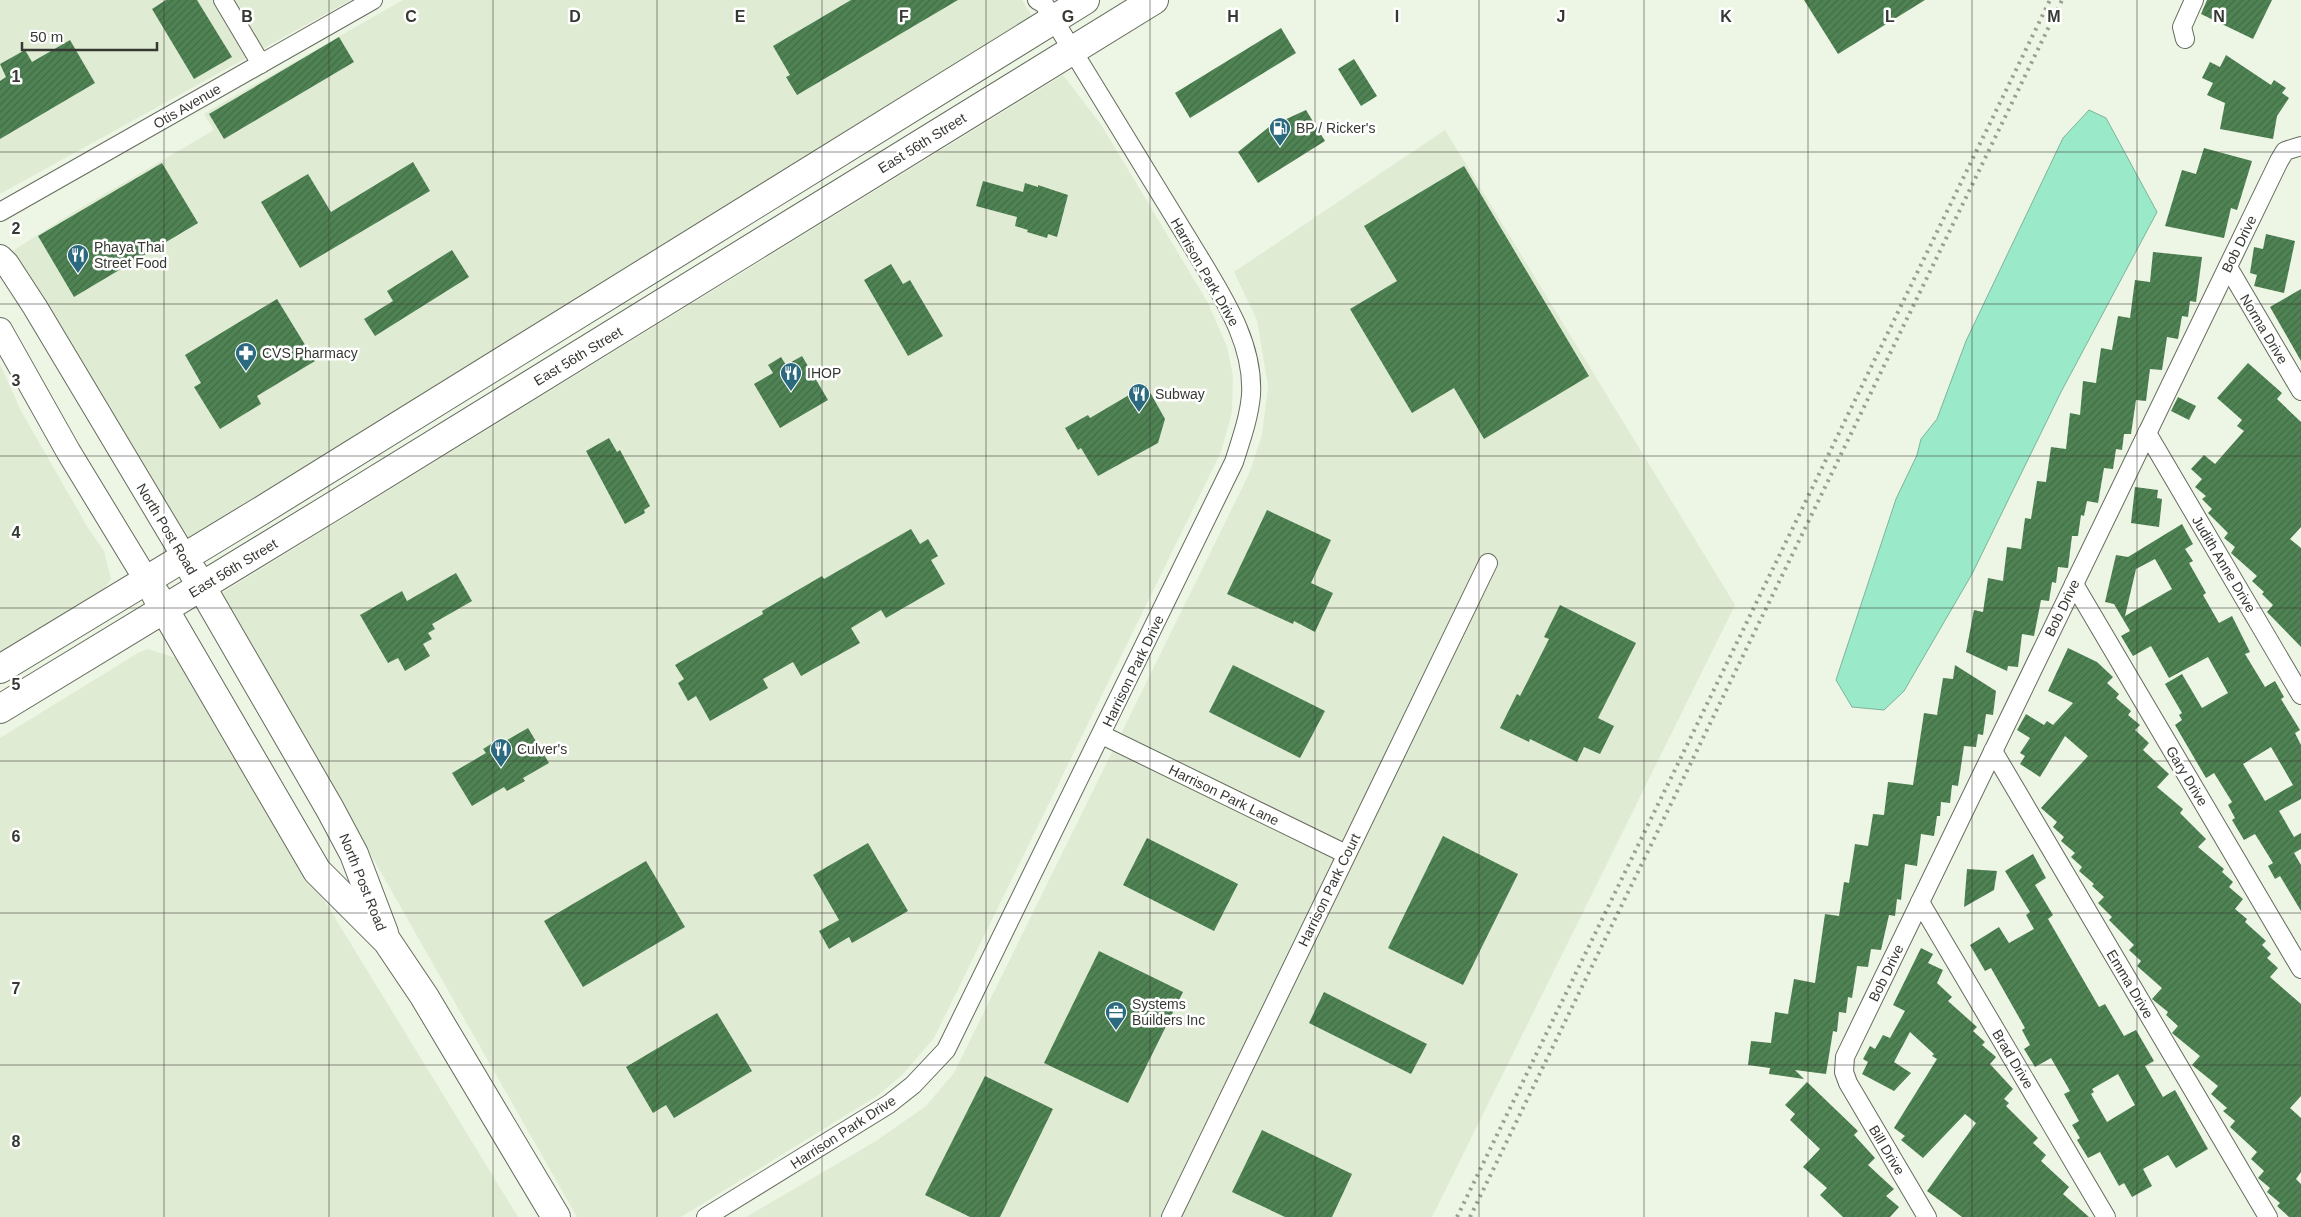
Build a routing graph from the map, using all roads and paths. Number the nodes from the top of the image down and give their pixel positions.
1 (223, 0) edge
2 (373, 0) edge
3 (1085, 0) edge
4 (1154, 0) edge
5 (2194, 0) edge
6 (1052, 18) edge
7 (2185, 40) dead end
8 (261, 64) junction
9 (2301, 146) edge
10 (0, 212) edge
11 (727, 223) junction
12 (0, 257) edge
13 (2228, 267) junction
14 (628, 325) junction
15 (0, 330) edge
16 (546, 335) junction
17 (2301, 391) edge
18 (480, 416) junction
19 (2147, 433) junction
20 (184, 558) junction
21 (1488, 563) dead end
22 (147, 580) junction
23 (2074, 584) junction
24 (201, 587) junction
25 (165, 609) junction
26 (0, 669) edge
27 (2301, 695) edge
28 (0, 709) edge
29 (1102, 734) junction
30 (1993, 751) junction
31 (1346, 854) junction
32 (1920, 902) junction
33 (387, 941) junction
34 (2301, 969) edge
35 (1848, 1083) joint
36 (556, 1217) edge
37 (706, 1217) edge
38 (1171, 1217) edge
39 (1927, 1217) edge
40 (2106, 1217) edge
41 (2268, 1217) edge

1 - 8 street
2 - 8 street, Otis Avenue
3 - 6 main road, East 56th Street
4 - 6 main road, East 56th Street
5 - 7 street
6 - 11 main road, East 56th Street
6 - 14 main road, East 56th Street
6 - 29 street, Harrison Park Drive
8 - 10 street, Otis Avenue
9 - 13 street, Bob Drive
11 - 14 main road
11 - 16 main road, East 56th Street
12 - 20 street, North Post Road
13 - 17 street, Norma Drive
13 - 19 street, Bob Drive
14 - 18 main road, East 56th Street
15 - 22 street, North Post Road
16 - 18 main road
16 - 20 main road, East 56th Street
18 - 24 main road, East 56th Street
19 - 23 street, Bob Drive
19 - 27 street, Judith Anne Drive
20 - 22 main road, East 56th Street
20 - 24 main road, North Post Road
21 - 31 street, Harrison Park Court
22 - 25 main road, North Post Road
22 - 26 main road, East 56th Street
23 - 30 street, Bob Drive
23 - 34 street, Gary Drive
24 - 25 main road, East 56th Street
24 - 33 main road, North Post Road
25 - 28 main road, East 56th Street
25 - 33 main road, North Post Road
29 - 31 street, Harrison Park Lane
29 - 37 street, Harrison Park Drive
30 - 32 street, Bob Drive
30 - 41 street, Emma Drive
31 - 38 street, Harrison Park Court
32 - 35 street, Bob Drive
32 - 40 street, Brad Drive
33 - 36 main road, North Post Road
35 - 39 street, Bill Drive

